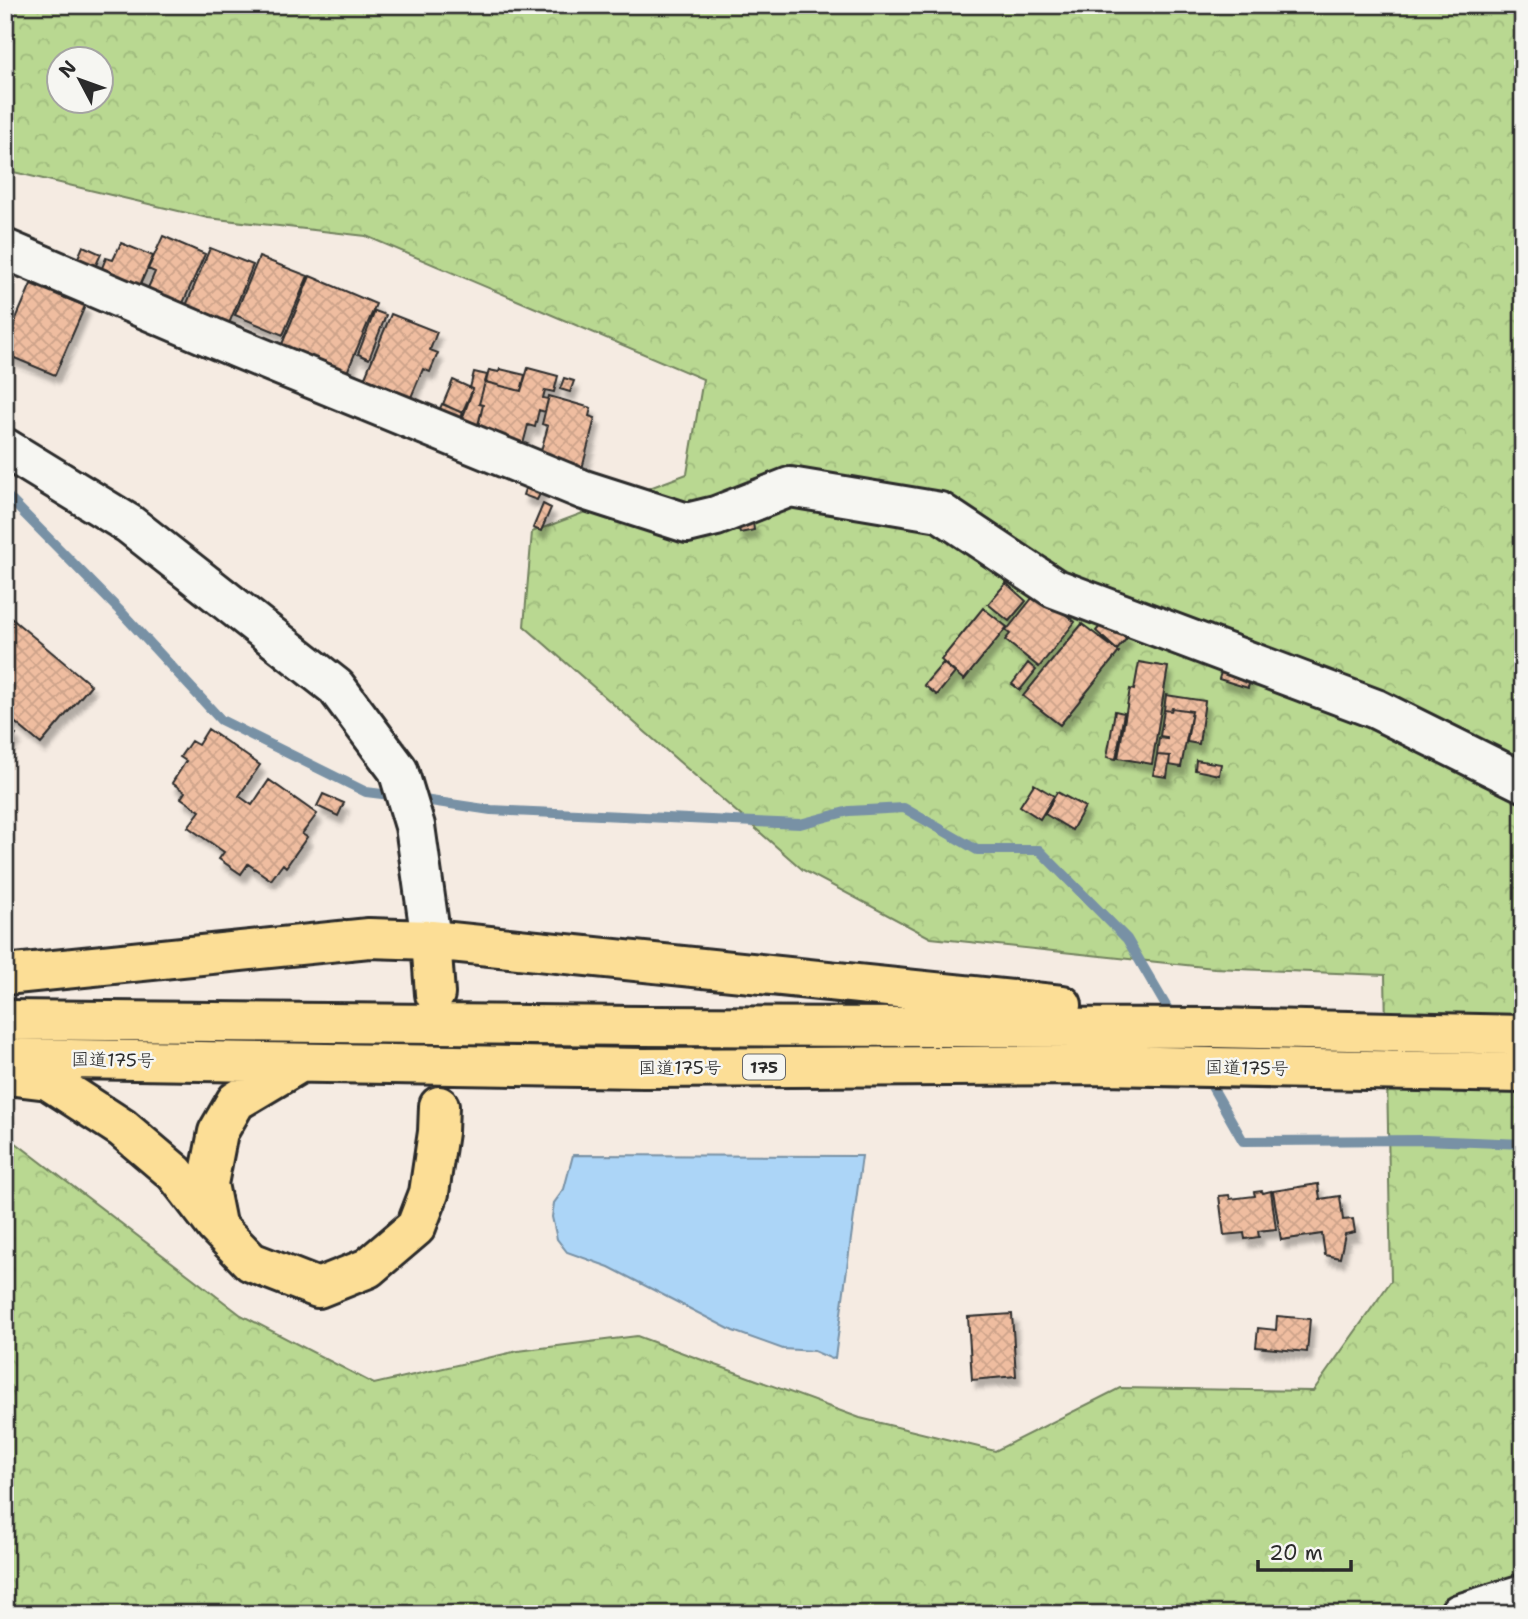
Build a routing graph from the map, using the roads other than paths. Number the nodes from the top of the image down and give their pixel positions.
1 (5, 249) edge
2 (5, 448) edge
3 (1523, 782) edge
4 (431, 940) junction
5 (5, 975) edge
6 (435, 994) dead end
7 (5, 1020) edge
8 (1215, 1028) junction
9 (1523, 1035) edge
10 (5, 1058) edge
11 (298, 1064) junction
12 (1523, 1073) edge
13 (5, 1075) edge
14 (439, 1106) dead end
15 (216, 1226) junction
16 (1523, 1594) edge
17 (1459, 1614) edge

1 - 3 street
2 - 4 street
4 - 5 highway
4 - 6 highway
4 - 8 highway
7 - 8 highway
8 - 9 highway
10 - 11 highway, 国道175号 / 175
11 - 12 highway, 国道175号 / 175
11 - 15 highway
13 - 15 highway
14 - 15 highway
16 - 17 street

